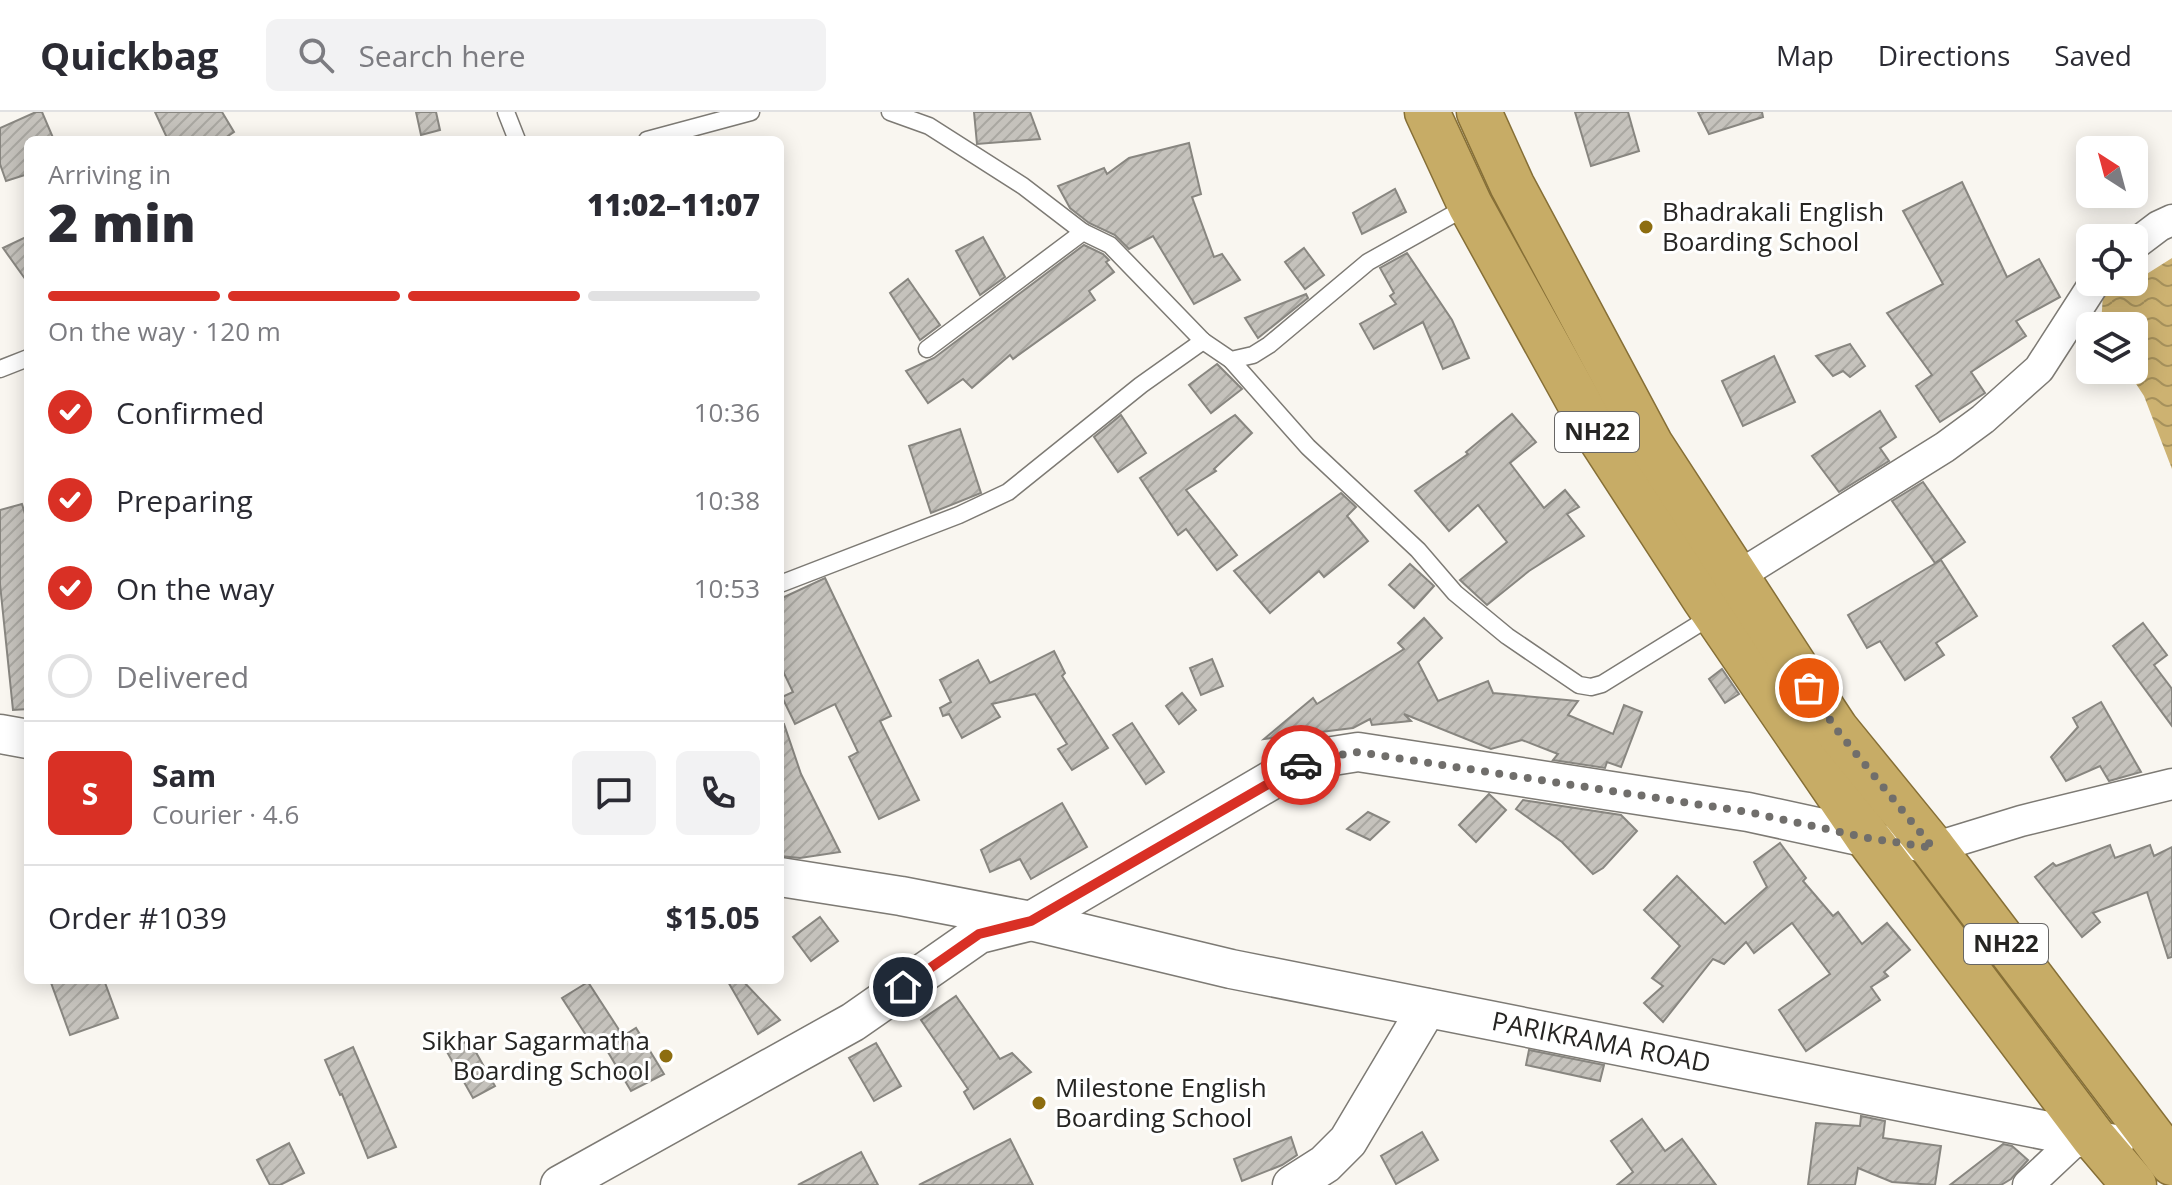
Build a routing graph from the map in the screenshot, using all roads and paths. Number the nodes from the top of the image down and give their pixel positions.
1 (506, 112) edge
2 (751, 112) edge
3 (890, 112) edge
4 (1427, 112) edge
5 (1479, 112) edge
6 (703, 117) edge
7 (515, 136) edge
8 (657, 136) edge
9 (1470, 205) junction
10 (2172, 220) edge
11 (1083, 232) junction
12 (2148, 234) edge
13 (2086, 296) edge
14 (1203, 341) junction
15 (927, 349) dead end
16 (24, 360) edge
17 (1231, 360) junction
18 (0, 369) edge
19 (784, 582) edge
20 (1718, 596) junction
21 (0, 734) edge
22 (24, 738) edge
23 (2172, 784) edge
24 (1868, 838) junction
25 (1933, 848) junction
26 (784, 878) edge
27 (1031, 921) junction
28 (1427, 1008) junction
29 (2086, 1138) junction
30 (2171, 1161) edge
31 (560, 1185) edge
32 (1292, 1185) edge
33 (2028, 1185) edge
34 (2134, 1185) edge

1 - 7 lane
2 - 6 lane
3 - 11 lane
4 - 9 highway, NH22
5 - 20 highway, NH22
6 - 8 lane
9 - 17 lane
9 - 20 highway, NH22
10 - 12 street
11 - 14 lane
11 - 15 lane
13 - 20 street
14 - 17 lane
14 - 19 lane
16 - 18 lane
17 - 20 lane
20 - 24 highway, NH22
20 - 25 highway, NH22
21 - 22 street
23 - 25 street
24 - 25 street
24 - 27 street
24 - 29 highway
25 - 30 highway, NH22
26 - 27 street, PARIKRAMA ROAD
27 - 28 street, PARIKRAMA ROAD
27 - 31 street
28 - 29 street, PARIKRAMA ROAD
28 - 32 street
29 - 30 street, PARIKRAMA ROAD
29 - 33 street
29 - 34 highway

